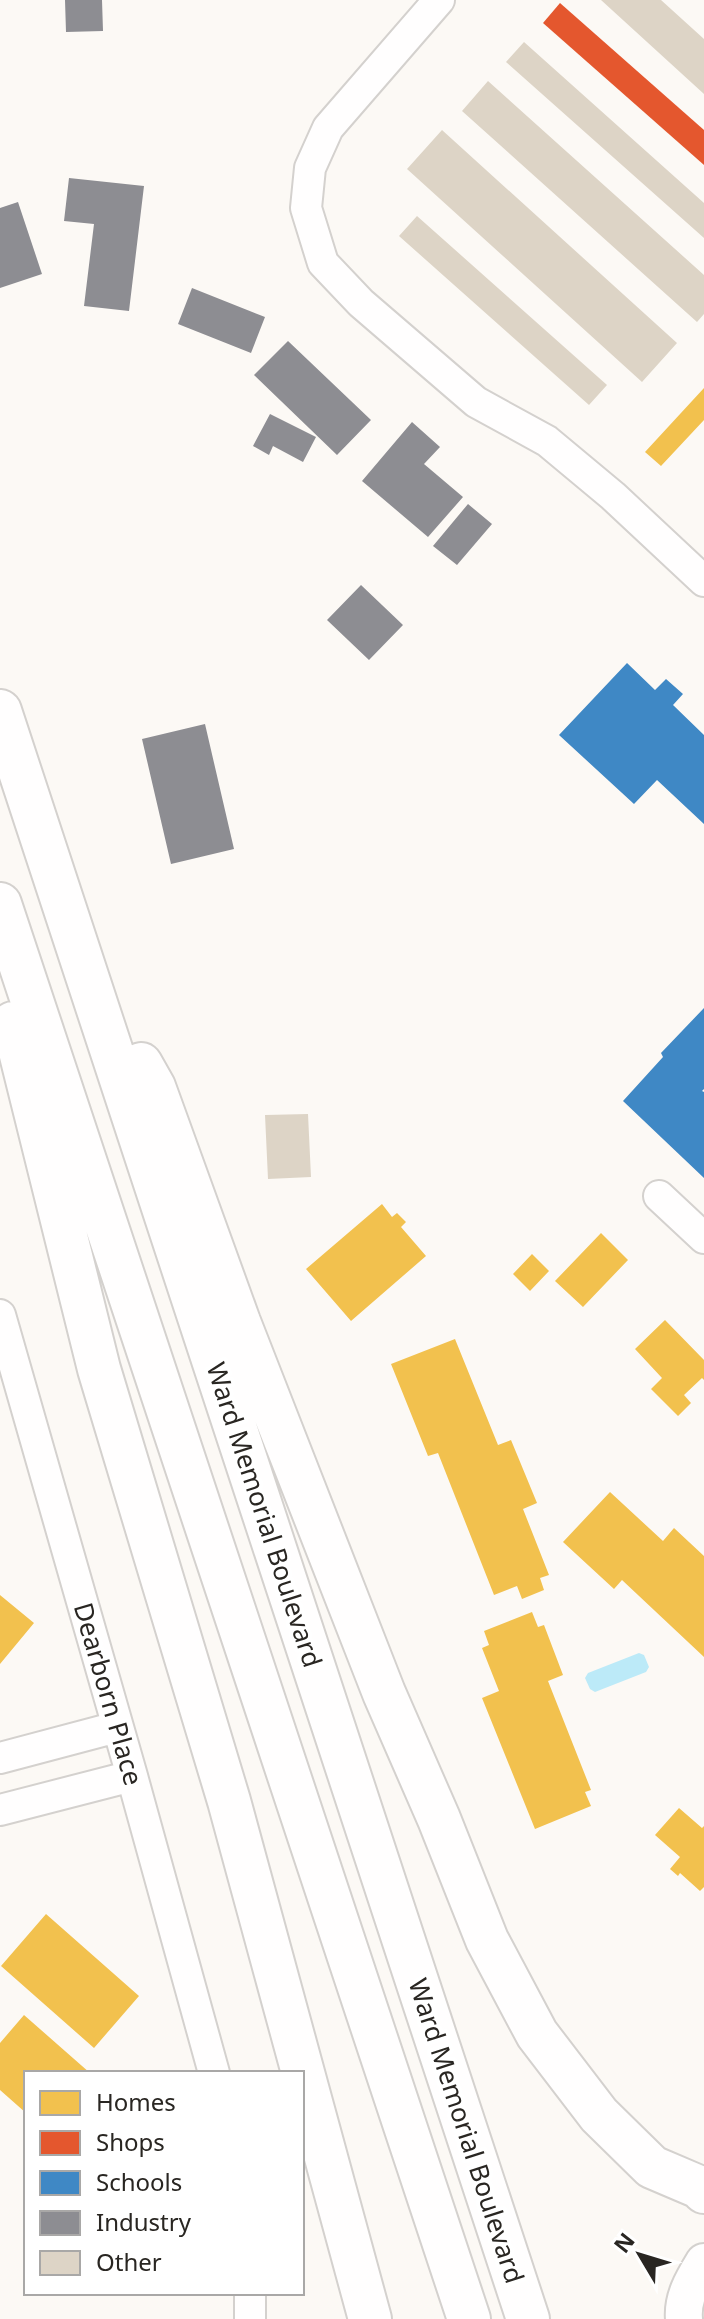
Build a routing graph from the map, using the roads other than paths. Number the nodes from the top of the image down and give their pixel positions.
1 (439, 0) edge
2 (704, 581) edge
3 (0, 711) edge
4 (0, 904) edge
5 (0, 943) edge
6 (81, 958) junction
7 (659, 1196) dead end
8 (704, 1238) edge
9 (0, 1315) edge
10 (117, 1727) junction
11 (0, 1758) edge
12 (132, 1776) junction
13 (0, 1810) edge
14 (213, 2071) edge
15 (302, 2071) edge
16 (304, 2077) edge
17 (704, 2192) edge
18 (704, 2262) edge
19 (250, 2295) edge
20 (683, 2317) edge
21 (250, 2319) edge
22 (370, 2319) edge
23 (469, 2319) edge
24 (528, 2319) edge

1 - 2 street
3 - 6 highway, Ward Memorial Boulevard
4 - 23 highway
5 - 15 highway
6 - 17 highway
6 - 24 highway, Ward Memorial Boulevard
7 - 8 street
9 - 10 street, Dearborn Place
10 - 11 street
10 - 12 street, Dearborn Place
12 - 13 street
12 - 14 street, Dearborn Place
16 - 22 highway
18 - 20 main road
19 - 21 street

